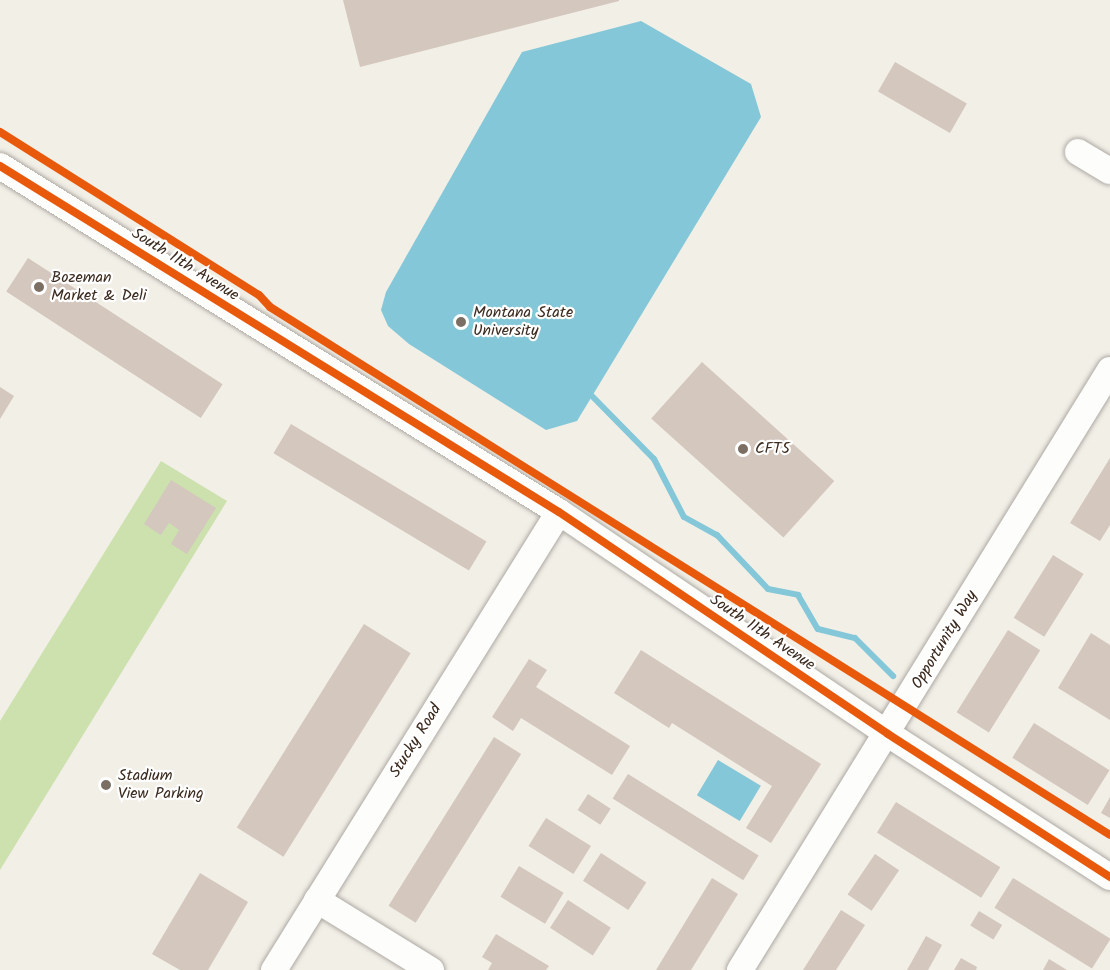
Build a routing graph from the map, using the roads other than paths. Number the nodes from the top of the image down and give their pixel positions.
1 (1078, 152) dead end
2 (0, 166) edge
3 (1110, 171) edge
4 (1110, 370) edge
5 (559, 512) junction
6 (888, 734) junction
7 (1110, 877) edge
8 (317, 900) junction
9 (274, 970) edge
10 (431, 970) edge
11 (740, 970) edge

1 - 3 street
2 - 5 street, South 11th Avenue
4 - 6 street, Opportunity Way
5 - 6 street, South 11th Avenue
5 - 8 street, Stucky Road
6 - 7 street, South 11th Avenue
6 - 11 street, Opportunity Way
8 - 9 street, Stucky Road
8 - 10 street

